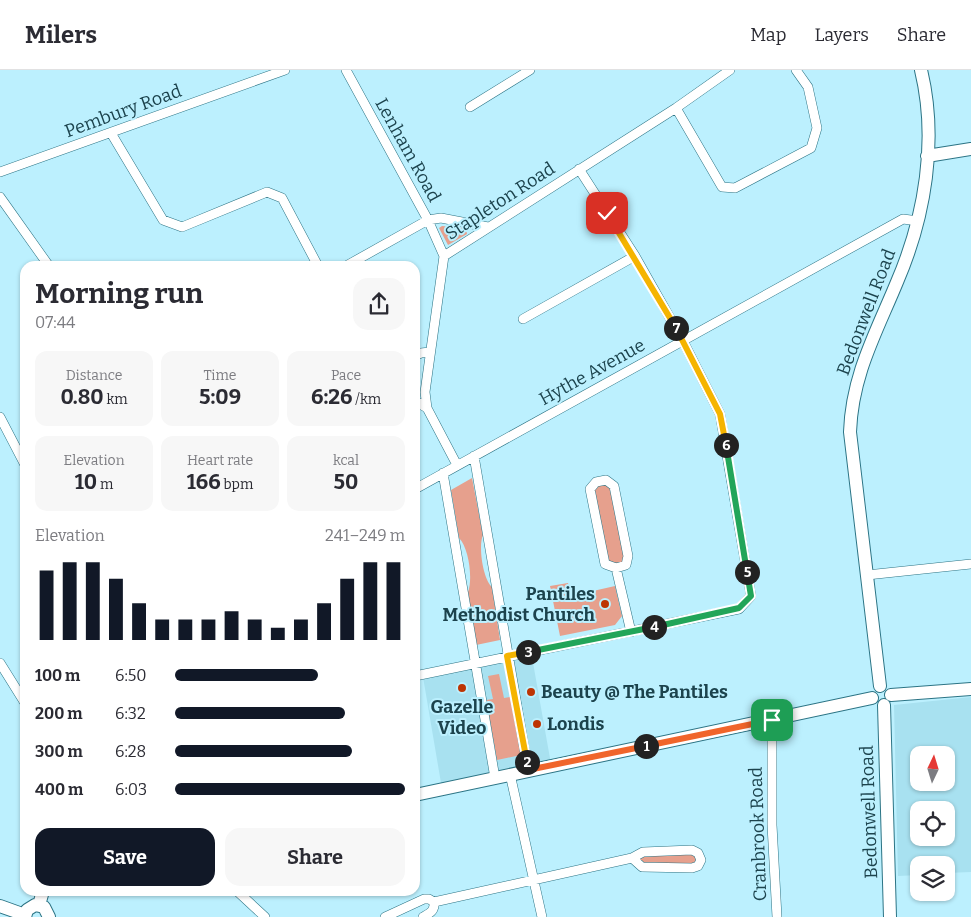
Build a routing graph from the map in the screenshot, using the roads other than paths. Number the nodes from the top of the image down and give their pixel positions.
1 (284, 70) edge
2 (346, 70) edge
3 (530, 70) edge
4 (730, 70) edge
5 (796, 70) edge
6 (921, 70) edge
7 (470, 107) dead end
8 (676, 108) junction
9 (111, 132) junction
10 (971, 149) edge
11 (927, 156) junction
12 (579, 169) junction
13 (0, 172) edge
14 (0, 197) edge
15 (428, 220) junction
16 (918, 221) junction
17 (488, 227) junction
18 (444, 256) junction
19 (635, 256) junction
20 (45, 261) edge
21 (315, 261) edge
22 (355, 261) edge
23 (523, 319) dead end
24 (683, 341) junction
25 (430, 352) junction
26 (420, 354) edge
27 (420, 404) edge
28 (427, 408) junction
29 (0, 417) edge
30 (20, 455) edge
31 (474, 456) junction
32 (457, 465) junction
33 (444, 473) junction
34 (420, 486) edge
35 (971, 564) edge
36 (616, 568) junction
37 (867, 575) junction
38 (631, 632) junction
39 (507, 656) junction
40 (0, 663) edge
41 (474, 663) junction
42 (420, 675) edge
43 (880, 686) junction
44 (971, 689) edge
45 (20, 695) edge
46 (872, 698) junction
47 (888, 700) junction
48 (772, 720) junction
49 (528, 770) junction
50 (510, 774) junction
51 (495, 778) junction
52 (420, 794) edge
53 (632, 858) junction
54 (534, 879) junction
55 (42, 896) edge
56 (242, 896) edge
57 (434, 902) junction
58 (39, 905) junction
59 (0, 906) edge
60 (25, 916) edge
61 (49, 917) edge
62 (265, 917) edge
63 (385, 917) edge
64 (422, 917) edge
65 (542, 917) edge
66 (777, 917) edge
67 (890, 917) edge

1 - 9 street, Pembury Road
2 - 15 street, Lenham Road
3 - 7 street
4 - 8 street, Stapleton Road
5 - 8 street
6 - 11 street, Bedonwell Road
8 - 12 street, Stapleton Road
9 - 13 street, Pembury Road
9 - 21 street
10 - 11 street
11 - 16 street, Bedonwell Road
12 - 17 street, Stapleton Road
12 - 19 street
14 - 20 street
15 - 17 street, Lenham Road
15 - 18 street, Lenham Road
15 - 22 street
16 - 24 street, Hythe Avenue
16 - 37 street, Bedonwell Road
17 - 18 street, Stapleton Road
18 - 25 street, Stapleton Road
19 - 23 street
19 - 24 street
24 - 31 street, Hythe Avenue
24 - 38 street
25 - 26 street
25 - 28 street, Stapleton Road
27 - 28 street
28 - 32 street, Stapleton Road
29 - 30 street
31 - 32 street, Hythe Avenue
31 - 39 street
32 - 33 street, Hythe Avenue
33 - 34 street, Hythe Avenue
33 - 41 street
35 - 37 street
36 - 36 street
36 - 38 street
37 - 43 street, Bedonwell Road
38 - 39 street
39 - 41 street
39 - 49 street
40 - 45 street
41 - 42 street
41 - 51 street
43 - 46 street
43 - 47 street
44 - 47 street
46 - 47 street
46 - 48 street
47 - 67 street, Bedonwell Road
48 - 49 street
48 - 66 street, Cranbrook Road
49 - 50 street
50 - 51 street
50 - 54 street
51 - 52 street
53 - 53 street
53 - 54 street
54 - 57 street
54 - 65 street
55 - 58 street
56 - 62 street
57 - 63 street
57 - 64 street
58 - 60 street
58 - 61 street
59 - 60 street

